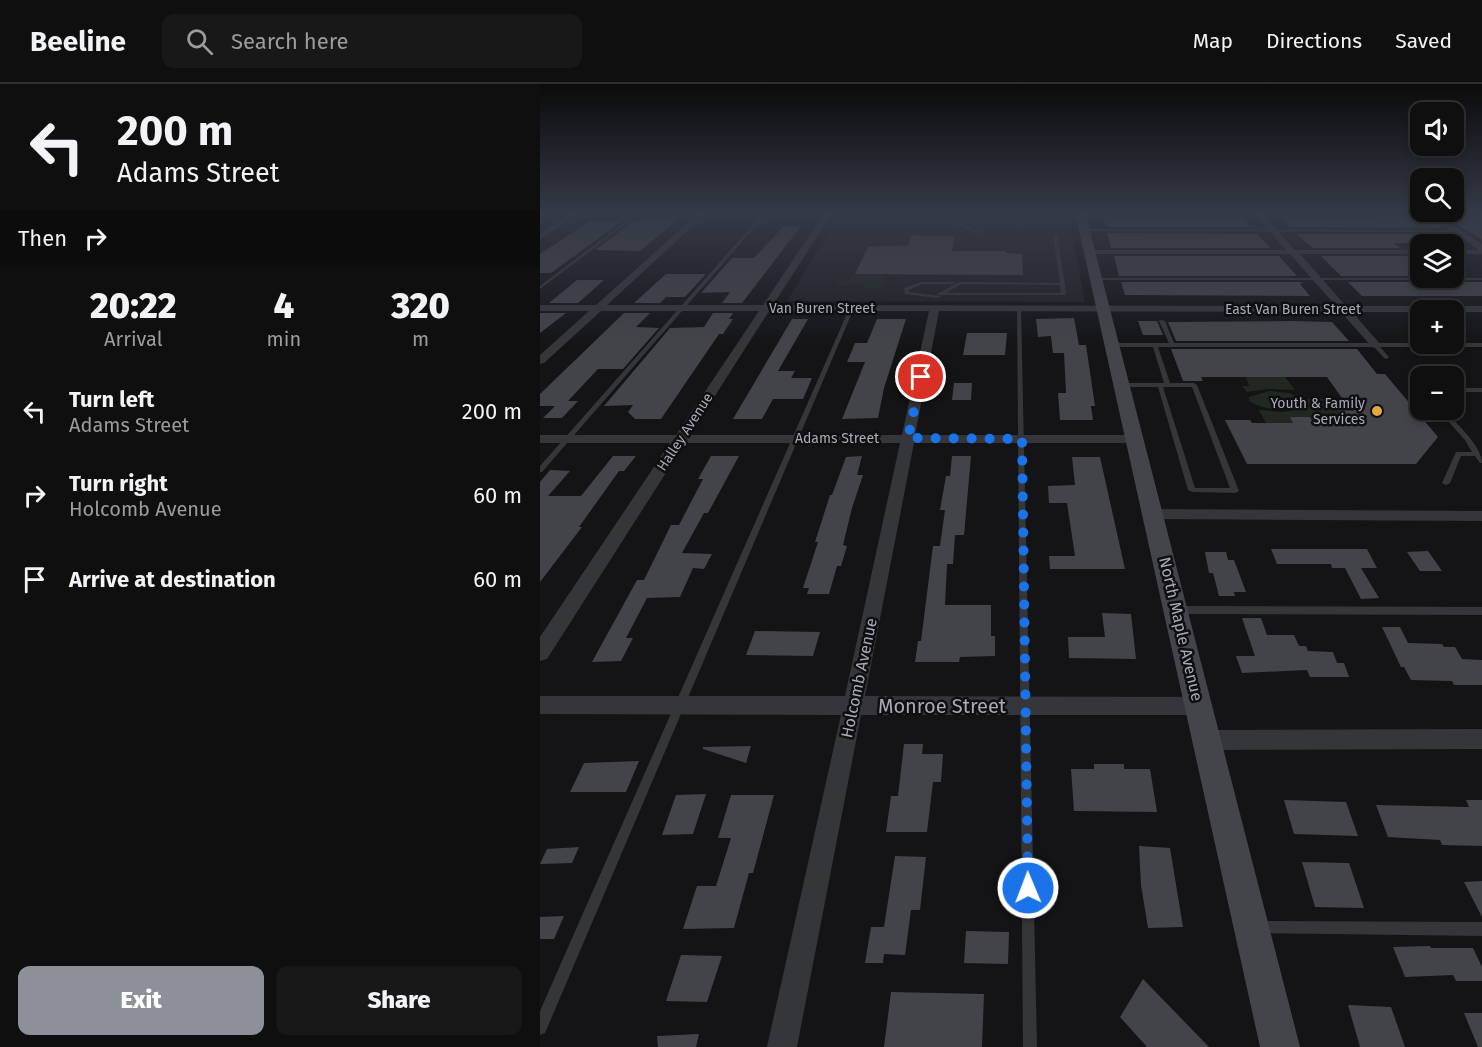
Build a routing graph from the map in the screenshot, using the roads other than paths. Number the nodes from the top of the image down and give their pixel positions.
1 (581, 257) edge
2 (654, 257) edge
3 (727, 257) edge
4 (800, 257) edge
5 (1059, 257) edge
6 (1091, 257) edge
7 (1296, 257) edge
8 (1097, 279) junction
9 (1316, 279) junction
10 (1482, 279) edge
11 (960, 283) junction
12 (1063, 284) junction
13 (540, 288) edge
14 (938, 300) junction
15 (540, 308) edge
16 (598, 308) junction
17 (683, 308) junction
18 (766, 308) junction
19 (852, 308) junction
20 (1019, 308) junction
21 (1104, 308) junction
22 (1343, 309) junction
23 (1482, 309) edge
24 (1162, 321) dead end
25 (1113, 345) junction
26 (1155, 345) junction
27 (1172, 345) junction
28 (1376, 345) junction
29 (1482, 345) edge
30 (1386, 357) dead end
31 (540, 361) edge
32 (1122, 384) junction
33 (1160, 385) junction
34 (1168, 385) junction
35 (1464, 390) edge
36 (1482, 390) edge
37 (1451, 420) edge
38 (908, 438) junction
39 (540, 439) edge
40 (567, 439) junction
41 (680, 439) junction
42 (794, 439) junction
43 (1022, 439) junction
44 (1135, 439) junction
45 (1476, 454) junction
46 (1482, 461) edge
47 (540, 470) edge
48 (1446, 483) dead end
49 (1154, 514) junction
50 (1482, 516) edge
51 (1176, 610) junction
52 (1482, 611) edge
53 (540, 653) edge
54 (540, 705) edge
55 (678, 706) junction
56 (853, 706) junction
57 (1025, 706) junction
58 (1199, 706) junction
59 (1207, 740) junction
60 (1482, 740) edge
61 (1252, 927) junction
62 (1482, 929) edge
63 (540, 1028) edge
64 (782, 1047) edge
65 (1030, 1047) edge
66 (1280, 1047) edge

1 - 13 lane
2 - 16 street
3 - 17 lane
4 - 18 street, Halley Avenue
5 - 12 lane
6 - 8 street, North Maple Avenue
7 - 9 street
8 - 9 lane
8 - 21 street, North Maple Avenue
9 - 10 lane
9 - 22 street
11 - 12 lane
11 - 14 lane
11 - 14 lane
12 - 14 lane
14 - 19 street, Van Buren Street
14 - 20 street, Van Buren Street
14 - 38 street, Holcomb Avenue
15 - 16 street, Van Buren Street
16 - 17 street, Van Buren Street
16 - 31 street
17 - 18 street, Van Buren Street
17 - 40 lane
18 - 19 street, Van Buren Street
18 - 41 street, Halley Avenue
19 - 42 lane
20 - 21 street, Van Buren Street
20 - 43 lane
21 - 22 street, East Van Buren Street
21 - 25 street, North Maple Avenue
22 - 23 street, East Van Buren Street
22 - 28 street
24 - 27 lane
25 - 26 lane
25 - 32 street, North Maple Avenue
26 - 27 lane
26 - 34 lane
27 - 28 lane
28 - 29 lane
28 - 30 lane
32 - 33 lane
32 - 44 street, North Maple Avenue
33 - 34 lane
33 - 34 lane
35 - 36 lane
37 - 45 lane
38 - 42 street, Adams Street
38 - 43 street, Adams Street
38 - 56 street, Holcomb Avenue
39 - 40 street, Adams Street
40 - 41 street, Adams Street
40 - 47 lane
41 - 42 street, Adams Street
41 - 53 street, Halley Avenue
42 - 55 lane
43 - 44 street, Adams Street
43 - 57 lane
44 - 49 street, North Maple Avenue
45 - 46 lane
45 - 48 lane
49 - 50 street
49 - 51 street, North Maple Avenue
51 - 52 lane
51 - 58 street, North Maple Avenue
54 - 55 street, Monroe Street
55 - 56 street, Monroe Street
55 - 63 lane
56 - 57 street, Monroe Street
56 - 64 street, Holcomb Avenue
57 - 58 street, Monroe Street
57 - 65 lane
58 - 59 street, North Maple Avenue
59 - 60 street
59 - 61 street, North Maple Avenue
61 - 62 lane
61 - 66 street, North Maple Avenue

